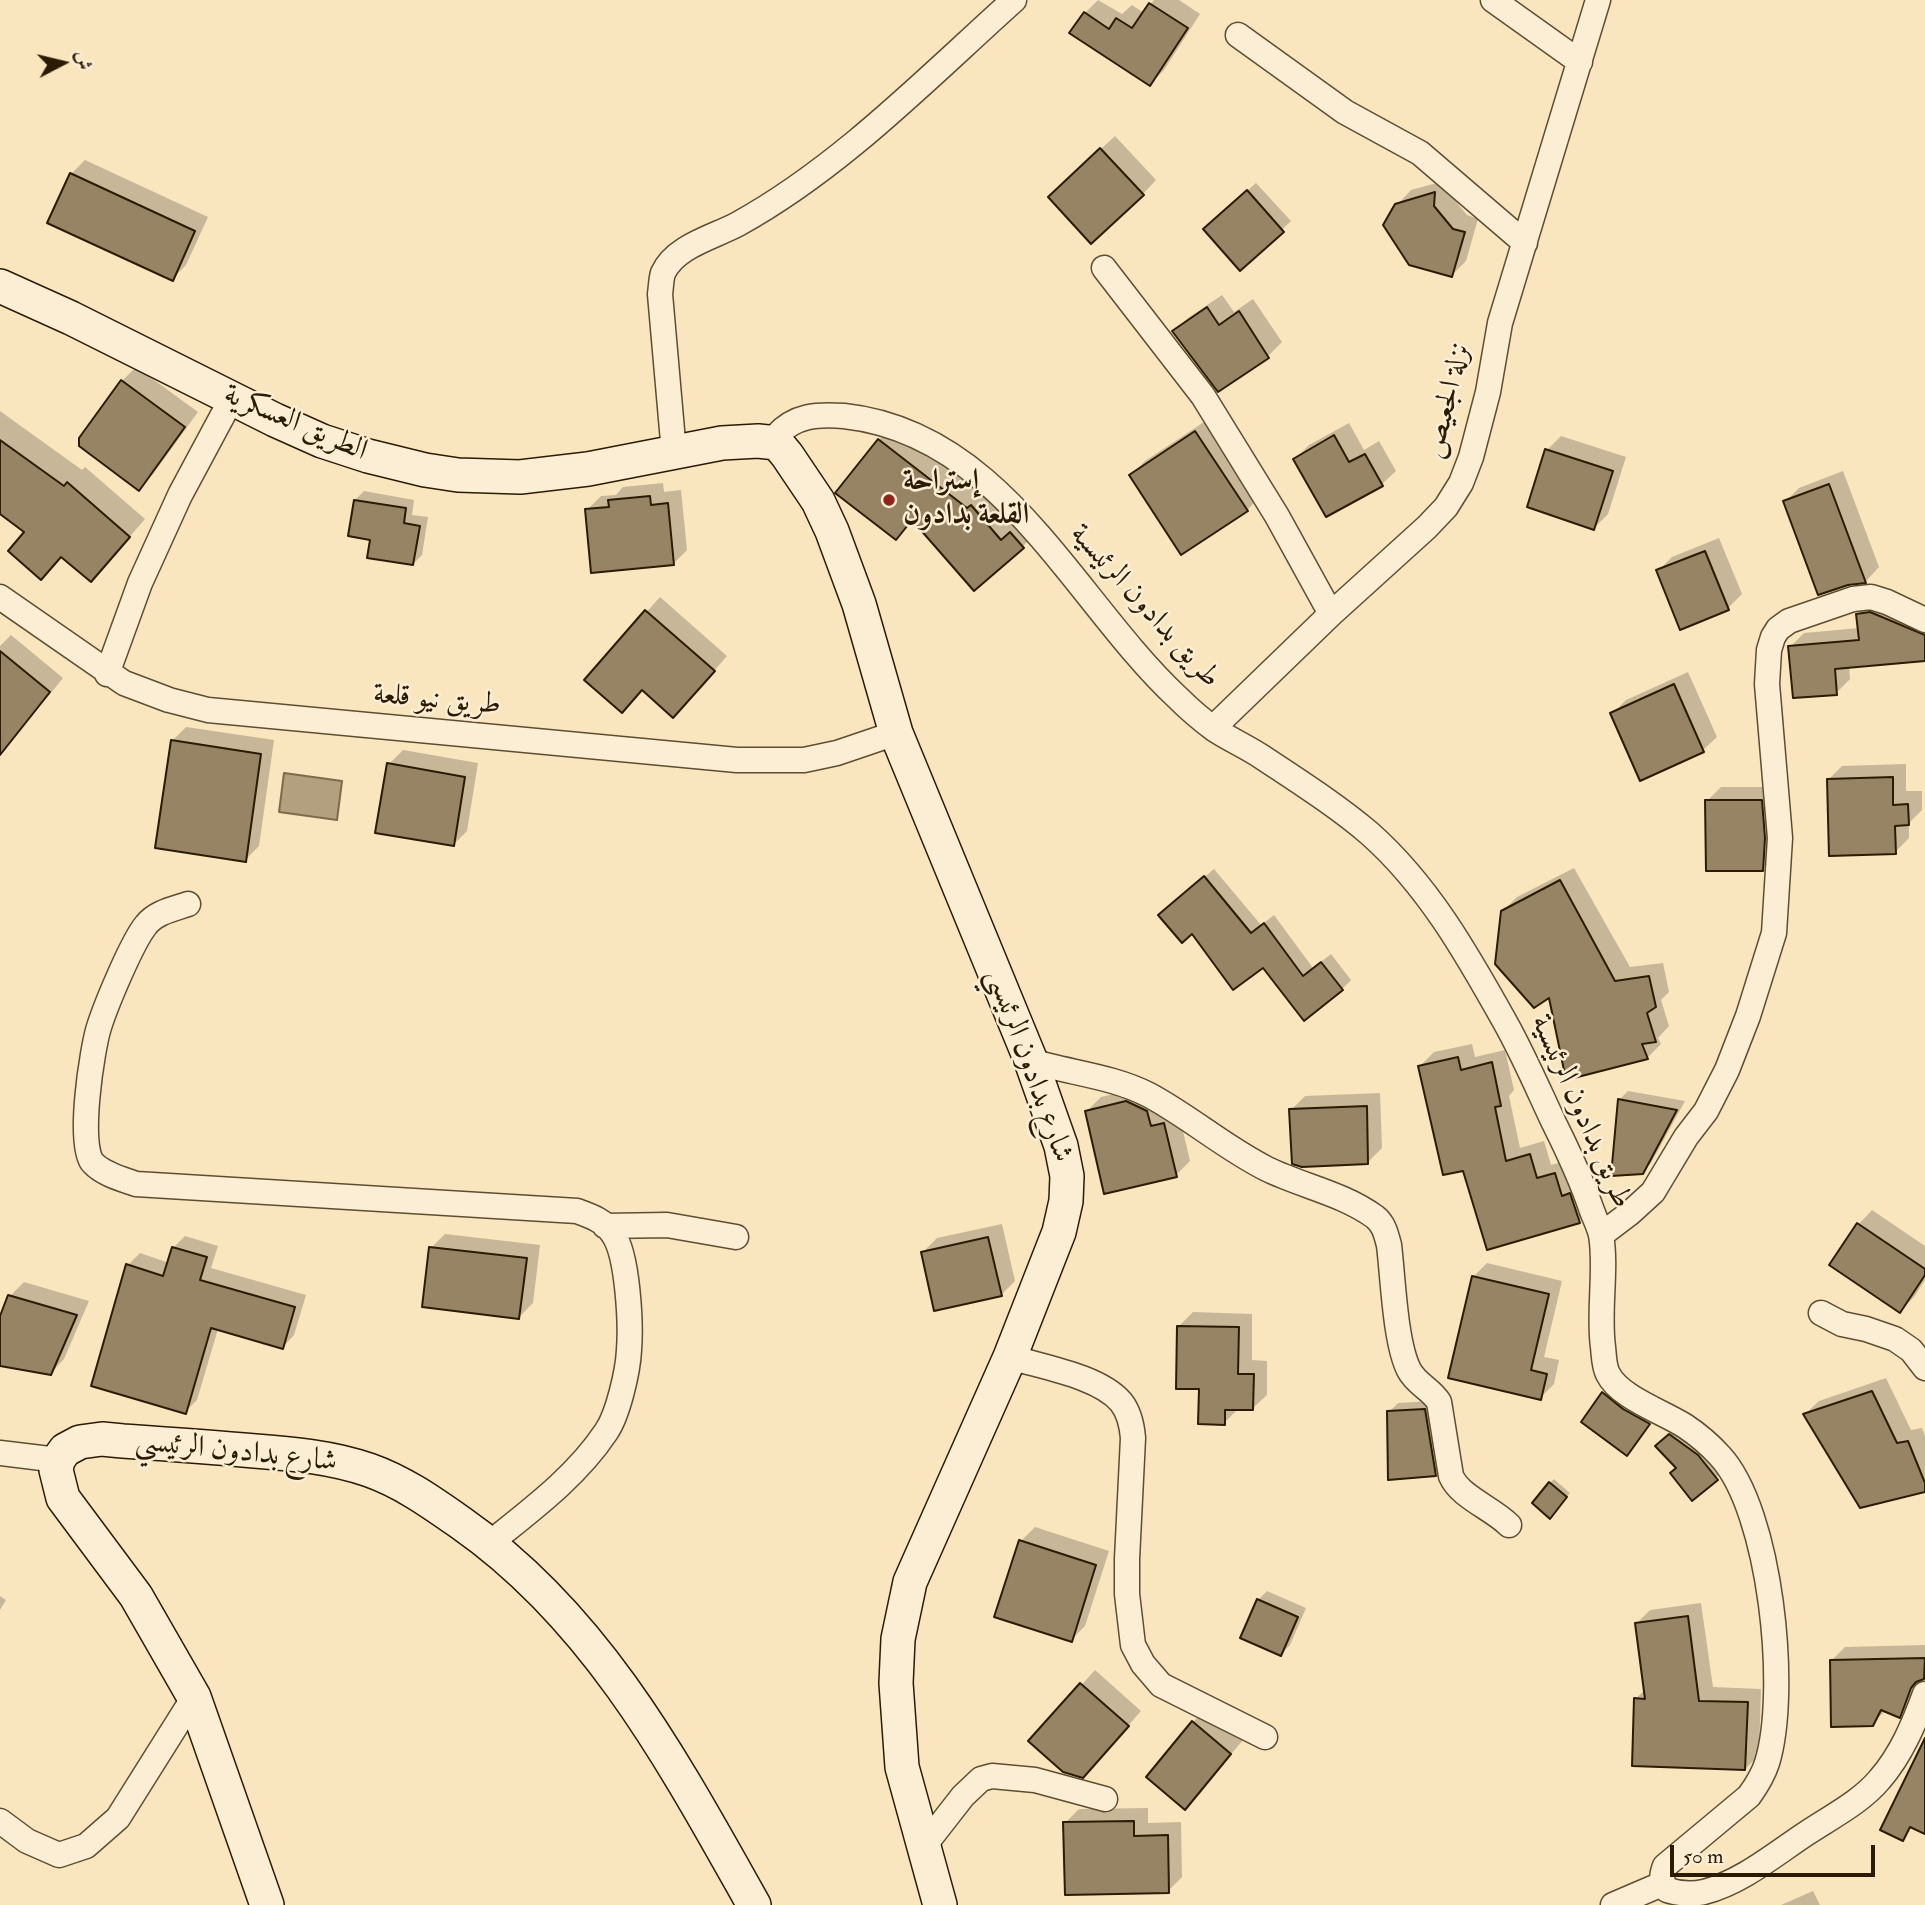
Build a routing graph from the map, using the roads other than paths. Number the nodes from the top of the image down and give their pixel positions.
1 (1014, 0) edge
2 (1493, 0) edge
3 (1598, 0) edge
4 (1238, 35) dead end
5 (1580, 62) junction
6 (1525, 243) junction
7 (1104, 268) dead end
8 (0, 286) edge
9 (232, 398) junction
10 (777, 443) junction
11 (674, 453) junction
12 (0, 597) edge
13 (1331, 614) junction
14 (1925, 620) edge
15 (107, 674) junction
16 (1213, 728) junction
17 (896, 733) junction
18 (188, 904) dead end
19 (1031, 1061) junction
20 (605, 1226) junction
21 (1601, 1235) junction
22 (736, 1237) dead end
23 (1821, 1313) dead end
24 (1010, 1357) junction
25 (1925, 1368) edge
26 (0, 1453) edge
27 (58, 1460) junction
28 (1509, 1525) dead end
29 (490, 1544) junction
30 (1925, 1694) edge
31 (194, 1697) junction
32 (1265, 1737) dead end
33 (1105, 1799) dead end
34 (0, 1821) edge
35 (924, 1846) junction
36 (1662, 1884) junction
37 (267, 1905) edge
38 (754, 1905) edge
39 (940, 1905) edge
40 (1613, 1905) edge

1 - 11 street
2 - 5 street
3 - 5 street, نزلة الجعيص
4 - 6 street
5 - 6 street, نزلة الجعيص
6 - 13 street, نزلة الجعيص
7 - 13 street
8 - 9 main road, الطريق العسكرية
9 - 11 main road, الطريق العسكرية
9 - 15 street
10 - 11 main road, الطريق العسكرية
10 - 16 street, طريق بدادون الرئيسية
10 - 17 main road, شارع بدادون الرئيسي
12 - 15 street, طريق نيو قلعة
13 - 16 street, نزلة الجعيص
14 - 21 street
15 - 17 street, طريق نيو قلعة
16 - 21 street, طريق بدادون الرئيسية
17 - 19 main road, شارع بدادون الرئيسي
18 - 20 street
19 - 24 main road, شارع بدادون الرئيسي
19 - 28 street
20 - 22 street
20 - 29 street
21 - 36 street, طريق بدادون الرئيسية
23 - 25 street
24 - 32 street
24 - 35 main road, شارع بدادون الرئيسي
26 - 27 street
27 - 29 main road, شارع بدادون الرئيسي
27 - 31 main road
29 - 38 main road, شارع بدادون الرئيسي
30 - 36 street
31 - 34 street
31 - 37 main road
33 - 35 street
35 - 39 main road, شارع بدادون الرئيسي
36 - 40 street

